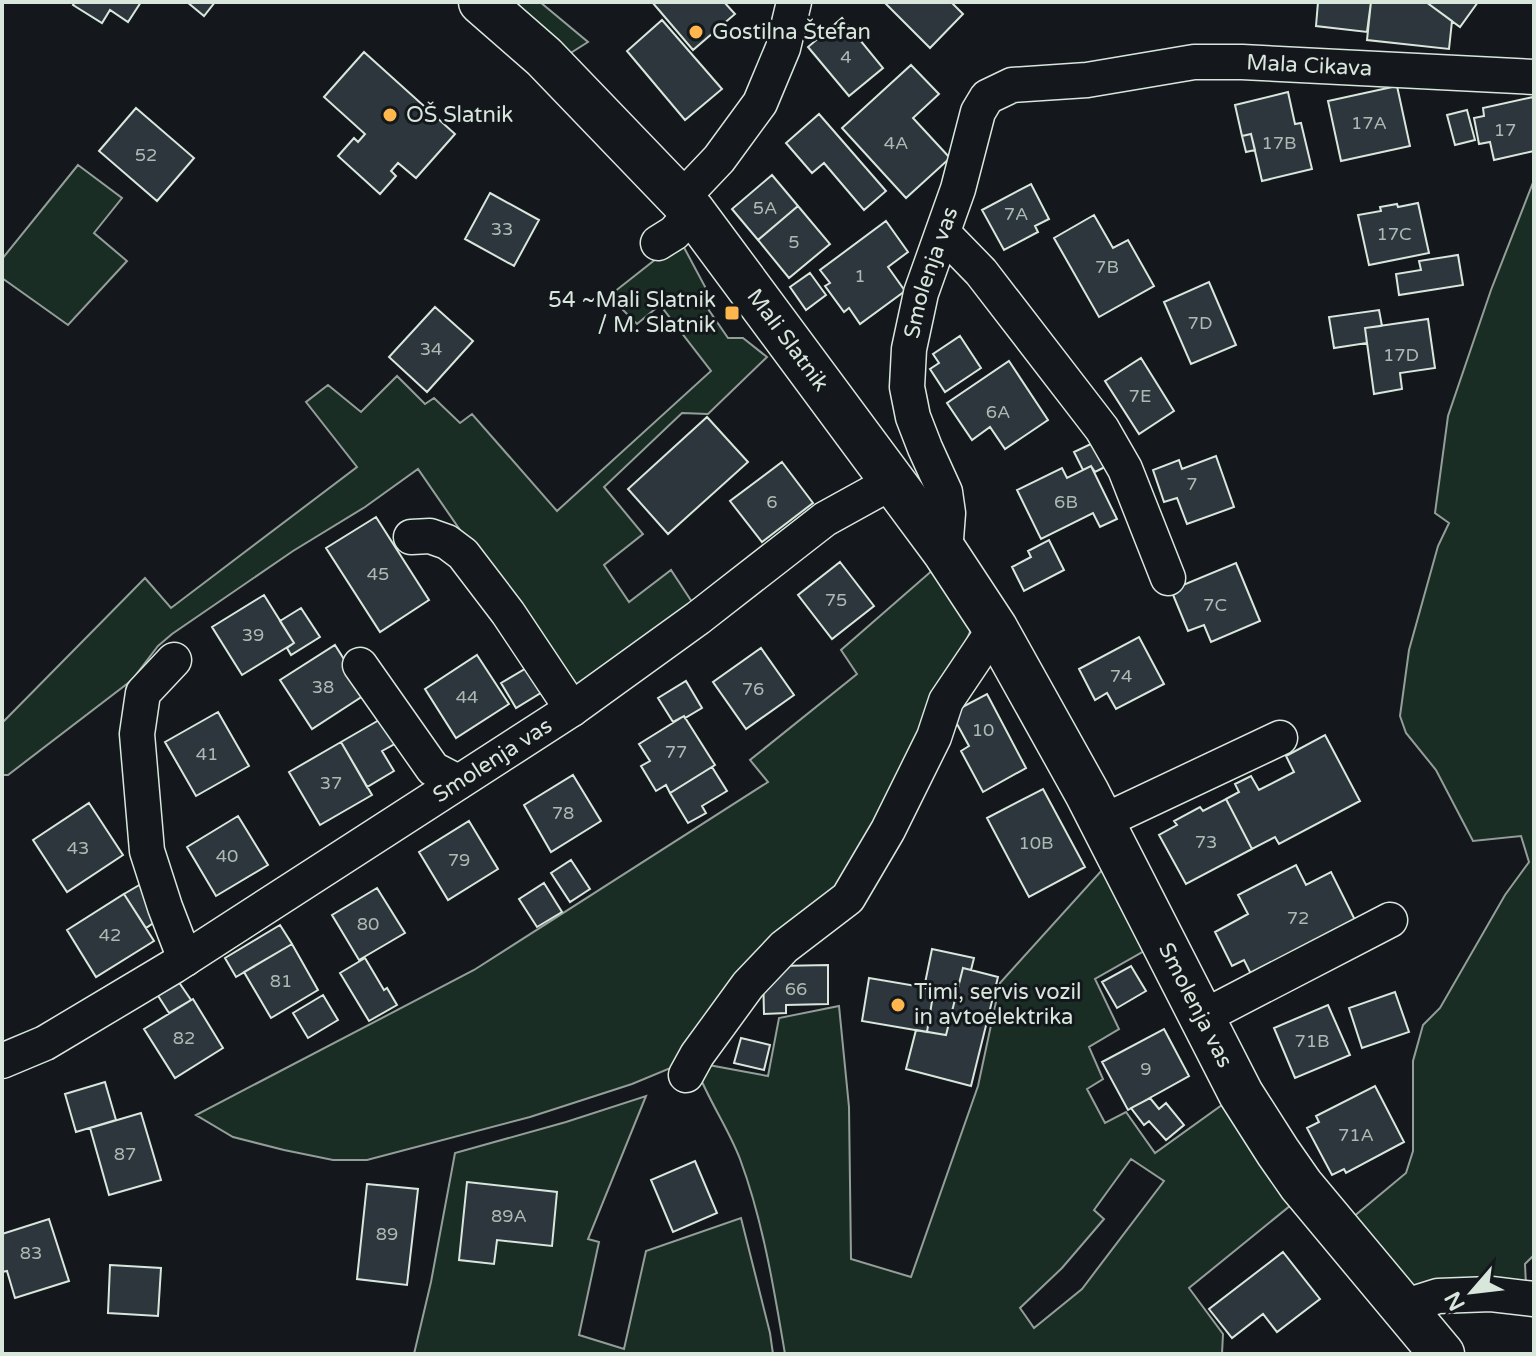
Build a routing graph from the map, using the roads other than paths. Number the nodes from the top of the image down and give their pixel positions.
1 (481, 2) edge
2 (794, 2) edge
3 (1534, 77) edge
4 (1087, 80) joint
5 (687, 205) junction
6 (943, 233) junction
7 (658, 243) dead end
8 (894, 481) junction
9 (411, 537) dead end
10 (945, 552) junction
11 (1168, 578) dead end
12 (995, 628) junction
13 (174, 660) dead end
14 (360, 665) dead end
15 (572, 709) junction
16 (1280, 738) dead end
17 (458, 782) junction
18 (1102, 822) junction
19 (1390, 920) dead end
20 (185, 959) junction
21 (1203, 1017) junction
22 (2, 1061) edge
23 (686, 1075) dead end
24 (1534, 1299) edge
25 (1403, 1307) junction
26 (1442, 1354) edge

1 - 5 main road, Mali Slatnik
2 - 5 street
3 - 4 street, Mala Cikava
4 - 6 street, Smolenja vas
5 - 7 street
5 - 8 main road, Mali Slatnik
6 - 10 street, Smolenja vas
6 - 11 street
8 - 10 main road, Smolenja vas
8 - 15 street, Smolenja vas
9 - 15 street
10 - 12 main road, Smolenja vas
12 - 18 main road, Smolenja vas
12 - 23 street
13 - 20 street
14 - 17 street
15 - 17 street, Smolenja vas
16 - 18 street
17 - 20 street, Smolenja vas
18 - 21 main road, Smolenja vas
19 - 21 street
20 - 22 street, Smolenja vas
21 - 25 main road, Smolenja vas
24 - 25 street
25 - 26 main road, Smolenja vas

